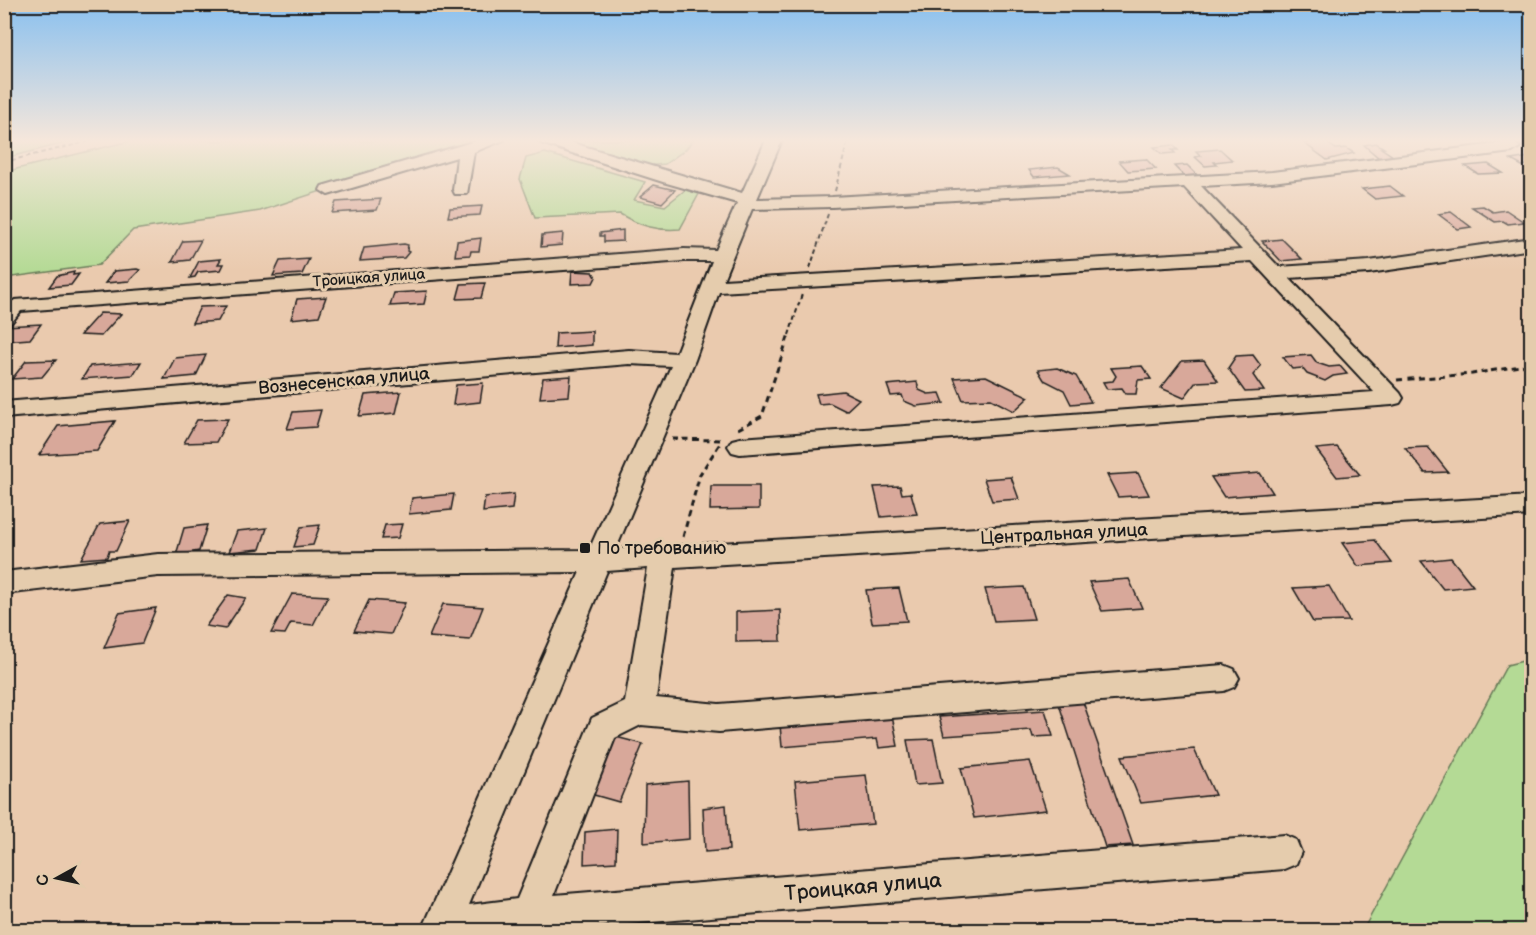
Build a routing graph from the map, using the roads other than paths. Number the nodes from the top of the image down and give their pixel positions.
1 (349, 184) edge
2 (462, 184) edge
3 (684, 184) edge
4 (754, 184) edge
5 (1159, 184) edge
6 (1190, 184) edge
7 (328, 190) dead end
8 (461, 190) dead end
9 (746, 202) junction
10 (1532, 243) edge
11 (1257, 255) junction
12 (723, 256) junction
13 (1273, 273) junction
14 (711, 288) junction
15 (10, 313) edge
16 (684, 360) junction
17 (4, 410) edge
18 (732, 443) road end
19 (1527, 509) edge
20 (671, 556) junction
21 (596, 561) junction
22 (4, 583) edge
23 (1224, 678) dead end
24 (639, 711) junction
25 (1284, 852) dead end
26 (525, 923) edge
27 (441, 928) edge

1 - 7 street
2 - 8 street
3 - 9 street
4 - 9 street
5 - 9 street
6 - 11 street
9 - 12 street
10 - 13 street
11 - 13 street
11 - 14 street
12 - 14 street
12 - 15 street, Троицкая улица
13 - 18 street
14 - 16 street
16 - 17 street, Вознесенская улица
16 - 21 street
19 - 20 street, Центральная улица
20 - 21 street, Центральная улица
20 - 24 street
21 - 22 street, Центральная улица
21 - 27 street
23 - 24 street
24 - 26 street
25 - 26 street, Троицкая улица
26 - 27 street, Троицкая улица

